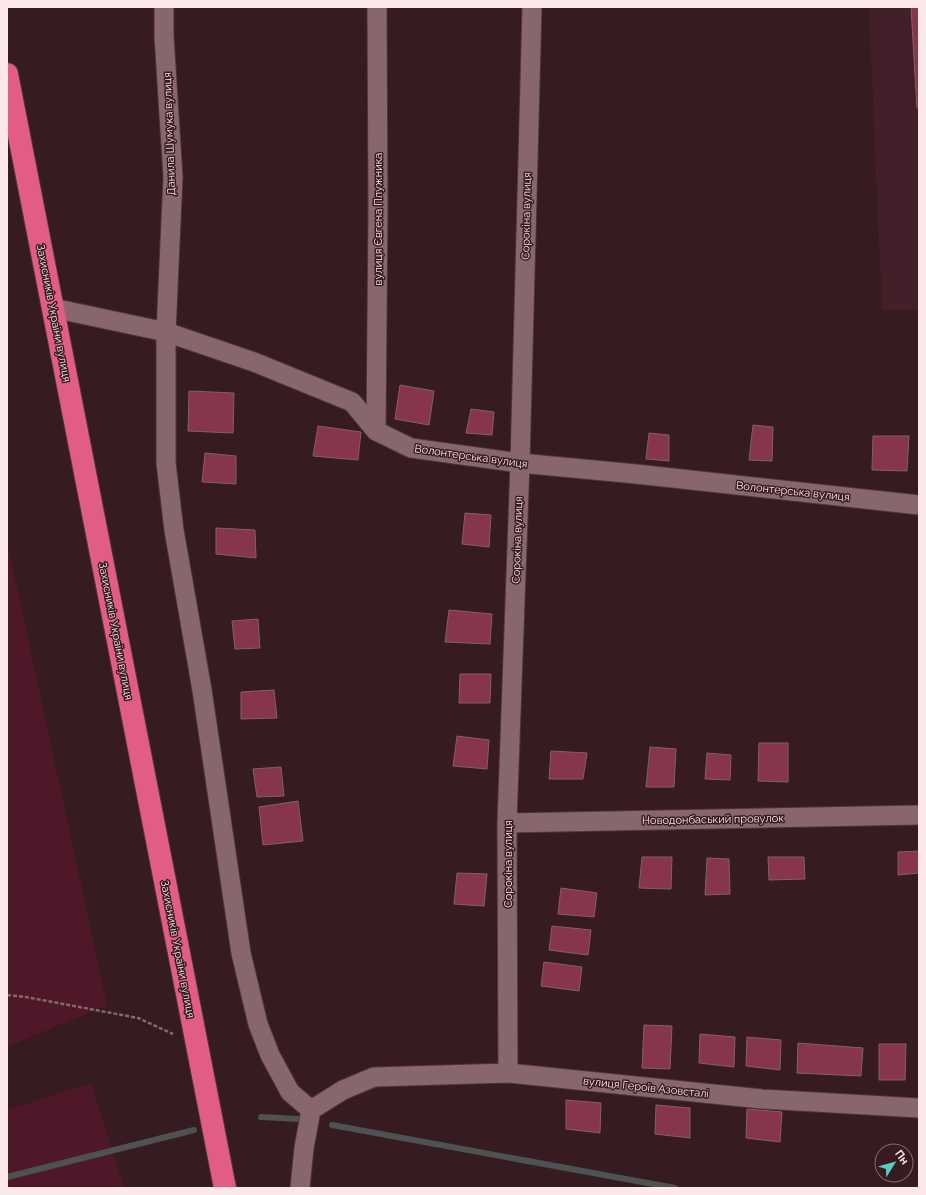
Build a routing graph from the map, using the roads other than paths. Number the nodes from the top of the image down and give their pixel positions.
1 (164, 7) edge
2 (377, 7) edge
3 (532, 7) edge
4 (7, 74) edge
5 (53, 308) junction
6 (166, 332) junction
7 (376, 430) junction
8 (520, 463) junction
9 (919, 506) edge
10 (919, 815) edge
11 (507, 823) junction
12 (508, 1073) junction
13 (919, 1108) edge
14 (311, 1110) junction
15 (225, 1188) edge
16 (300, 1188) edge

1 - 6 street, Данила Шумука вулиця
2 - 7 street, вулиця Євгена Плужника
3 - 8 street, Сорокіна вулиця
4 - 5 highway, Захисників України вулиця
5 - 6 street, Волонтерська вулиця
5 - 15 highway, Захисників України вулиця
6 - 7 street, Волонтерська вулиця
6 - 14 street, Данила Шумука вулиця
7 - 8 street, Волонтерська вулиця
8 - 9 street, Волонтерська вулиця
8 - 11 street, Сорокіна вулиця
10 - 11 street, Новодонбаський провулок
11 - 12 street, Сорокіна вулиця
12 - 13 street, вулиця Героїв Азовсталі
12 - 14 street, вулиця Героїв Азовсталі
14 - 16 street

